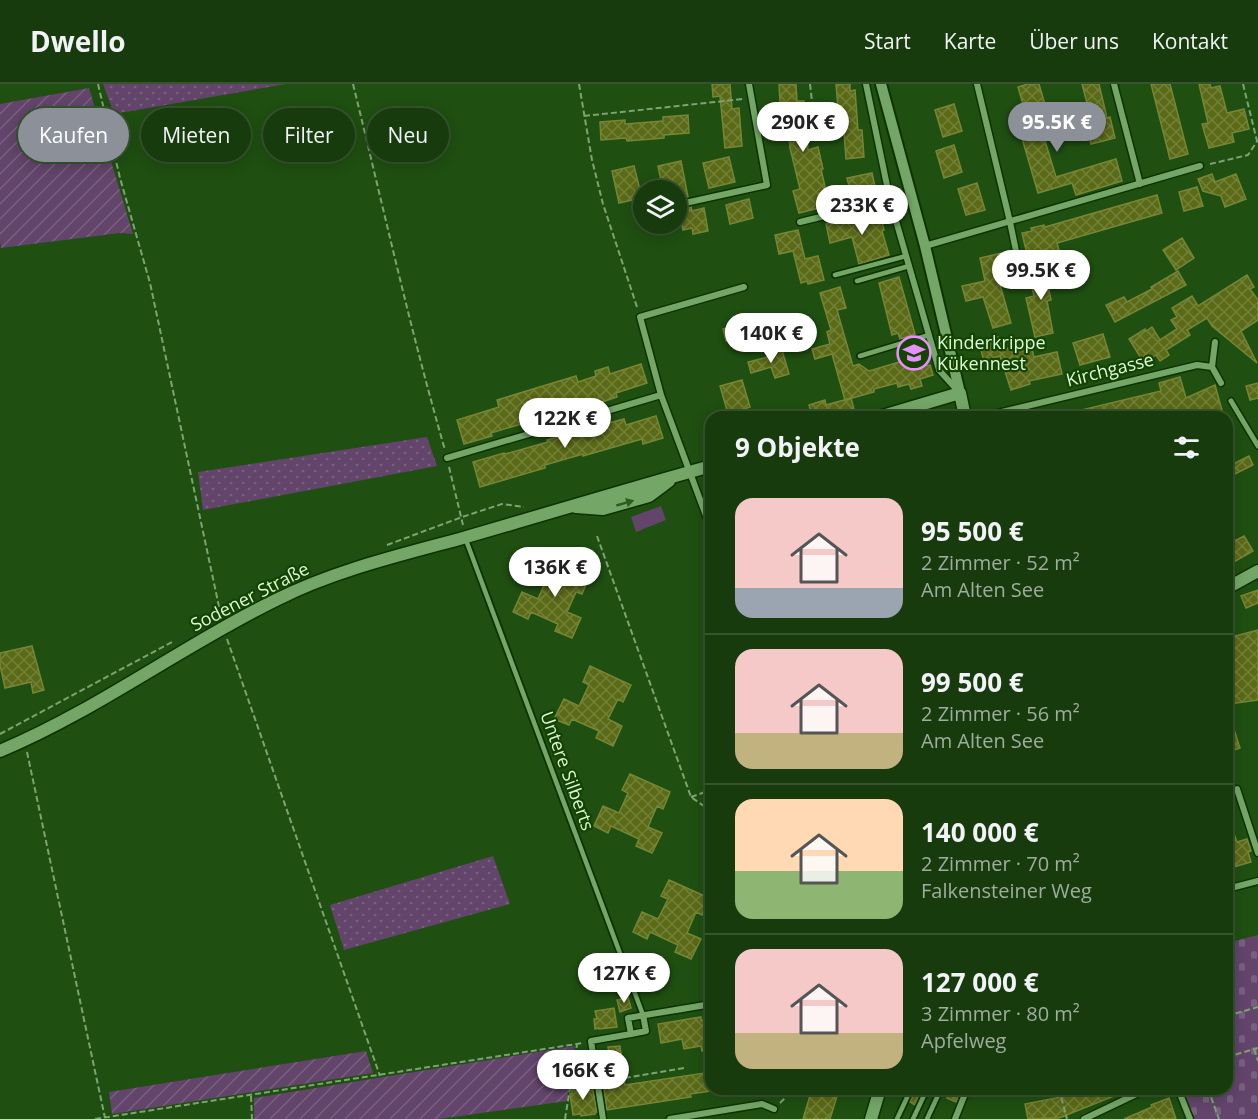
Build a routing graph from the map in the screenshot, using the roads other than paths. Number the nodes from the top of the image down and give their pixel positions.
1 (749, 84) edge
2 (866, 84) edge
3 (882, 84) edge
4 (977, 84) edge
5 (1114, 84) edge
6 (1200, 166) road end
7 (1140, 184) junction
8 (890, 200) junction
9 (687, 203) edge
10 (800, 222) dead end
11 (1010, 222) junction
12 (925, 246) junction
13 (906, 256) junction
14 (909, 266) junction
15 (835, 275) dead end
16 (1022, 280) dead end
17 (857, 281) dead end
18 (744, 287) dead end
19 (929, 336) junction
20 (1215, 342) dead end
21 (860, 356) dead end
22 (1212, 367) junction
23 (1221, 383) dead end
24 (960, 393) junction
25 (661, 395) junction
26 (1230, 401) dead end
27 (899, 411) edge
28 (964, 411) edge
29 (1006, 411) edge
30 (1258, 446) edge
31 (447, 458) road end
32 (705, 468) edge
33 (690, 472) junction
34 (705, 513) edge
35 (465, 537) junction
36 (1258, 572) edge
37 (1233, 585) edge
38 (0, 751) edge
39 (1237, 789) dead end
40 (1258, 854) edge
41 (1258, 881) edge
42 (1233, 888) edge
43 (705, 1005) edge
44 (643, 1015) junction
45 (631, 1034) junction
46 (878, 1095) edge
47 (908, 1095) edge
48 (924, 1095) edge
49 (938, 1095) edge
50 (965, 1095) edge
51 (1134, 1095) edge
52 (1180, 1095) edge
53 (774, 1109) dead end
54 (697, 1117) edge
55 (603, 1119) edge
56 (670, 1119) edge
57 (871, 1119) edge
58 (897, 1119) edge
59 (913, 1119) edge
60 (927, 1119) edge
61 (955, 1119) edge
62 (1084, 1119) edge
63 (1190, 1119) edge

1 - 9 street
2 - 8 street
3 - 12 street
4 - 11 street
5 - 7 street
6 - 7 street
7 - 11 street
8 - 10 street
8 - 13 street
11 - 12 street
11 - 16 street
12 - 24 street
13 - 14 street
13 - 15 lane
14 - 17 lane
14 - 19 street
18 - 25 street
19 - 21 lane
19 - 24 street
20 - 22 street
22 - 23 street
22 - 29 street, Kirchgasse
24 - 27 main road
24 - 28 main road
25 - 31 street
25 - 33 street
26 - 30 street
32 - 33 main road, Sodener Straße
33 - 34 street
33 - 35 main road, Sodener Straße
35 - 38 main road, Sodener Straße
35 - 44 lane, Untere Silberts
36 - 37 main road
39 - 40 street
41 - 42 street
43 - 44 street
44 - 45 street
44 - 45 street
45 - 55 street
46 - 57 main road
47 - 58 lane
48 - 59 lane
49 - 60 lane
50 - 61 street
51 - 62 street
52 - 63 street
53 - 54 street
54 - 56 street

